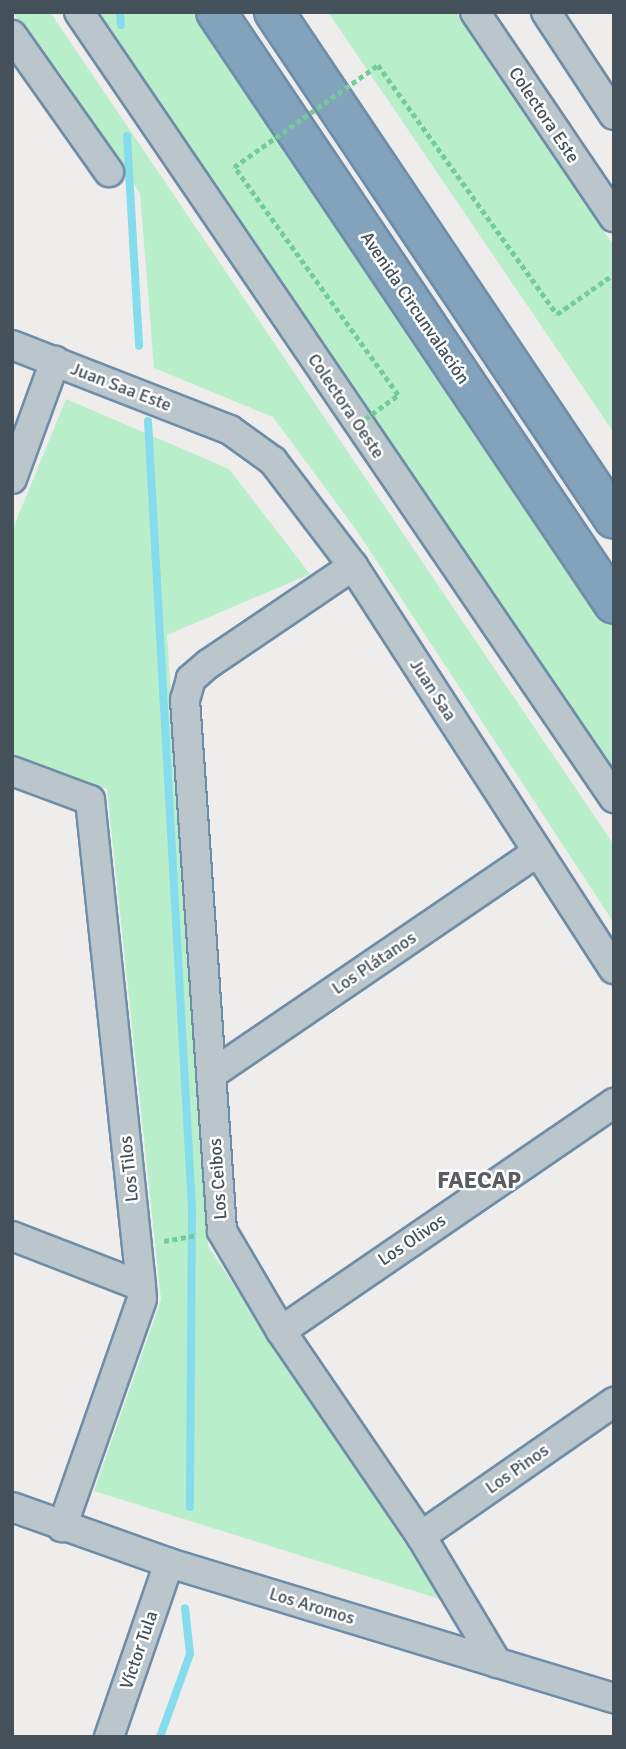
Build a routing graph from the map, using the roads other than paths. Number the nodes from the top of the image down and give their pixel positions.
1 (79, 12) edge
2 (216, 12) edge
3 (274, 12) edge
4 (475, 12) edge
5 (546, 12) edge
6 (12, 34) edge
7 (614, 116) edge
8 (109, 172) dead end
9 (614, 217) edge
10 (12, 345) edge
11 (55, 361) junction
12 (230, 430) joint
13 (12, 479) edge
14 (614, 519) edge
15 (353, 566) junction
16 (614, 604) edge
17 (12, 771) edge
18 (614, 798) edge
19 (537, 852) junction
20 (614, 969) edge
21 (212, 1074) junction
22 (614, 1102) edge
23 (12, 1236) edge
24 (141, 1286) junction
25 (281, 1331) junction
26 (614, 1402) edge
27 (12, 1507) edge
28 (62, 1527) junction
29 (421, 1536) junction
30 (169, 1563) junction
31 (497, 1662) junction
32 (614, 1698) edge
33 (109, 1737) edge

1 - 18 street, Colectora Oeste
2 - 16 highway, Avenida Circunvalación
3 - 14 highway
4 - 9 street, Colectora Este
5 - 7 street
6 - 8 street
10 - 11 street, Juan Saa Este
11 - 12 street, Juan Saa Este
11 - 13 street
12 - 15 street, Juan Saa
15 - 19 street, Juan Saa
15 - 21 street, Los Ceibos
17 - 24 street, Los Tilos
19 - 20 street, Juan Saa
19 - 21 street, Los Plátanos
21 - 25 street, Los Ceibos
22 - 25 street, Los Olivos
23 - 24 street
24 - 28 street, Los Tilos
25 - 29 street, Los Ceibos
26 - 29 street, Los Pinos
27 - 28 street, Los Aromos
28 - 30 street, Los Aromos
29 - 31 street, Los Ceibos
30 - 31 street, Los Aromos
30 - 33 street, Víctor Tula
31 - 32 street, Los Aromos

